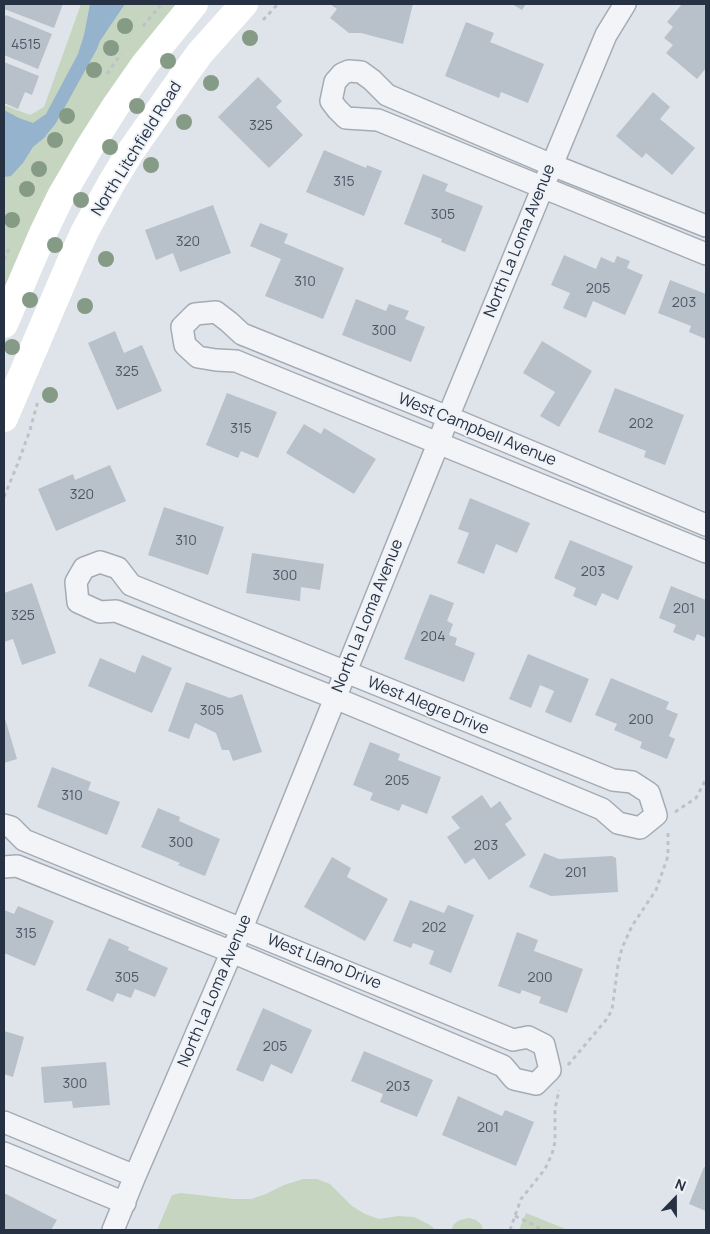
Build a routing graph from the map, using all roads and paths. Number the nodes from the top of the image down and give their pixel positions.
1 (194, 4) edge
2 (278, 4) edge
3 (625, 4) edge
4 (252, 14) edge
5 (427, 112) junction
6 (417, 136) junction
7 (552, 165) junction
8 (543, 188) junction
9 (706, 226) edge
10 (706, 254) edge
11 (4, 324) edge
12 (317, 365) junction
13 (308, 390) junction
14 (40, 396) dead end
15 (448, 417) junction
16 (4, 418) edge
17 (438, 444) junction
18 (636, 496) junction
19 (4, 497) edge
20 (626, 519) junction
21 (706, 525) edge
22 (706, 552) edge
23 (210, 617) junction
24 (200, 645) junction
25 (345, 672) junction
26 (335, 698) junction
27 (508, 738) junction
28 (497, 766) junction
29 (706, 779) edge
30 (662, 817) junction
31 (4, 825) edge
32 (4, 867) edge
33 (105, 872) junction
34 (96, 898) junction
35 (242, 928) junction
36 (232, 952) junction
37 (404, 995) junction
38 (394, 1020) junction
39 (558, 1069) junction
40 (5, 1127) edge
41 (4, 1153) edge
42 (135, 1176) junction
43 (125, 1203) junction
44 (515, 1216) junction
45 (113, 1230) edge
46 (510, 1230) edge
47 (541, 1230) edge

1 - 11 main road
2 - 4 path
3 - 7 street, North La Loma Avenue
4 - 16 main road, North Litchfield Road
5 - 6 street
5 - 6 street
5 - 7 street
6 - 8 street
7 - 8 street, North La Loma Avenue
7 - 9 street
8 - 10 street
8 - 15 street, North La Loma Avenue
12 - 13 street
12 - 13 street, West Campbell Avenue
12 - 15 street, West Campbell Avenue
13 - 17 street, West Campbell Avenue
14 - 19 path
15 - 17 street, North La Loma Avenue
15 - 18 street, West Campbell Avenue
17 - 20 street, West Campbell Avenue
17 - 25 street, North La Loma Avenue
18 - 20 street
18 - 21 street, West Campbell Avenue
20 - 22 street, West Campbell Avenue
23 - 24 street
23 - 24 street, West Alegre Drive
23 - 25 street, West Alegre Drive
24 - 26 street, West Alegre Drive
25 - 26 street, North La Loma Avenue
25 - 27 street, West Alegre Drive
26 - 28 street, West Alegre Drive
26 - 35 street, North La Loma Avenue
27 - 28 street, West Alegre Drive
27 - 30 street, West Alegre Drive
28 - 30 street, West Alegre Drive
29 - 30 path
30 - 39 path
31 - 33 street, West Llano Drive
32 - 34 street, West Llano Drive
33 - 34 street
33 - 35 street, West Llano Drive
34 - 36 street, West Llano Drive
35 - 36 street, North La Loma Avenue
35 - 37 street, West Llano Drive
36 - 38 street, West Llano Drive
36 - 42 street, North La Loma Avenue
37 - 38 street
37 - 39 street, West Llano Drive
38 - 39 street, West Llano Drive
39 - 44 path
40 - 42 street
41 - 43 street
42 - 43 street, North La Loma Avenue
43 - 45 street, North La Loma Avenue
44 - 46 path
44 - 47 path

